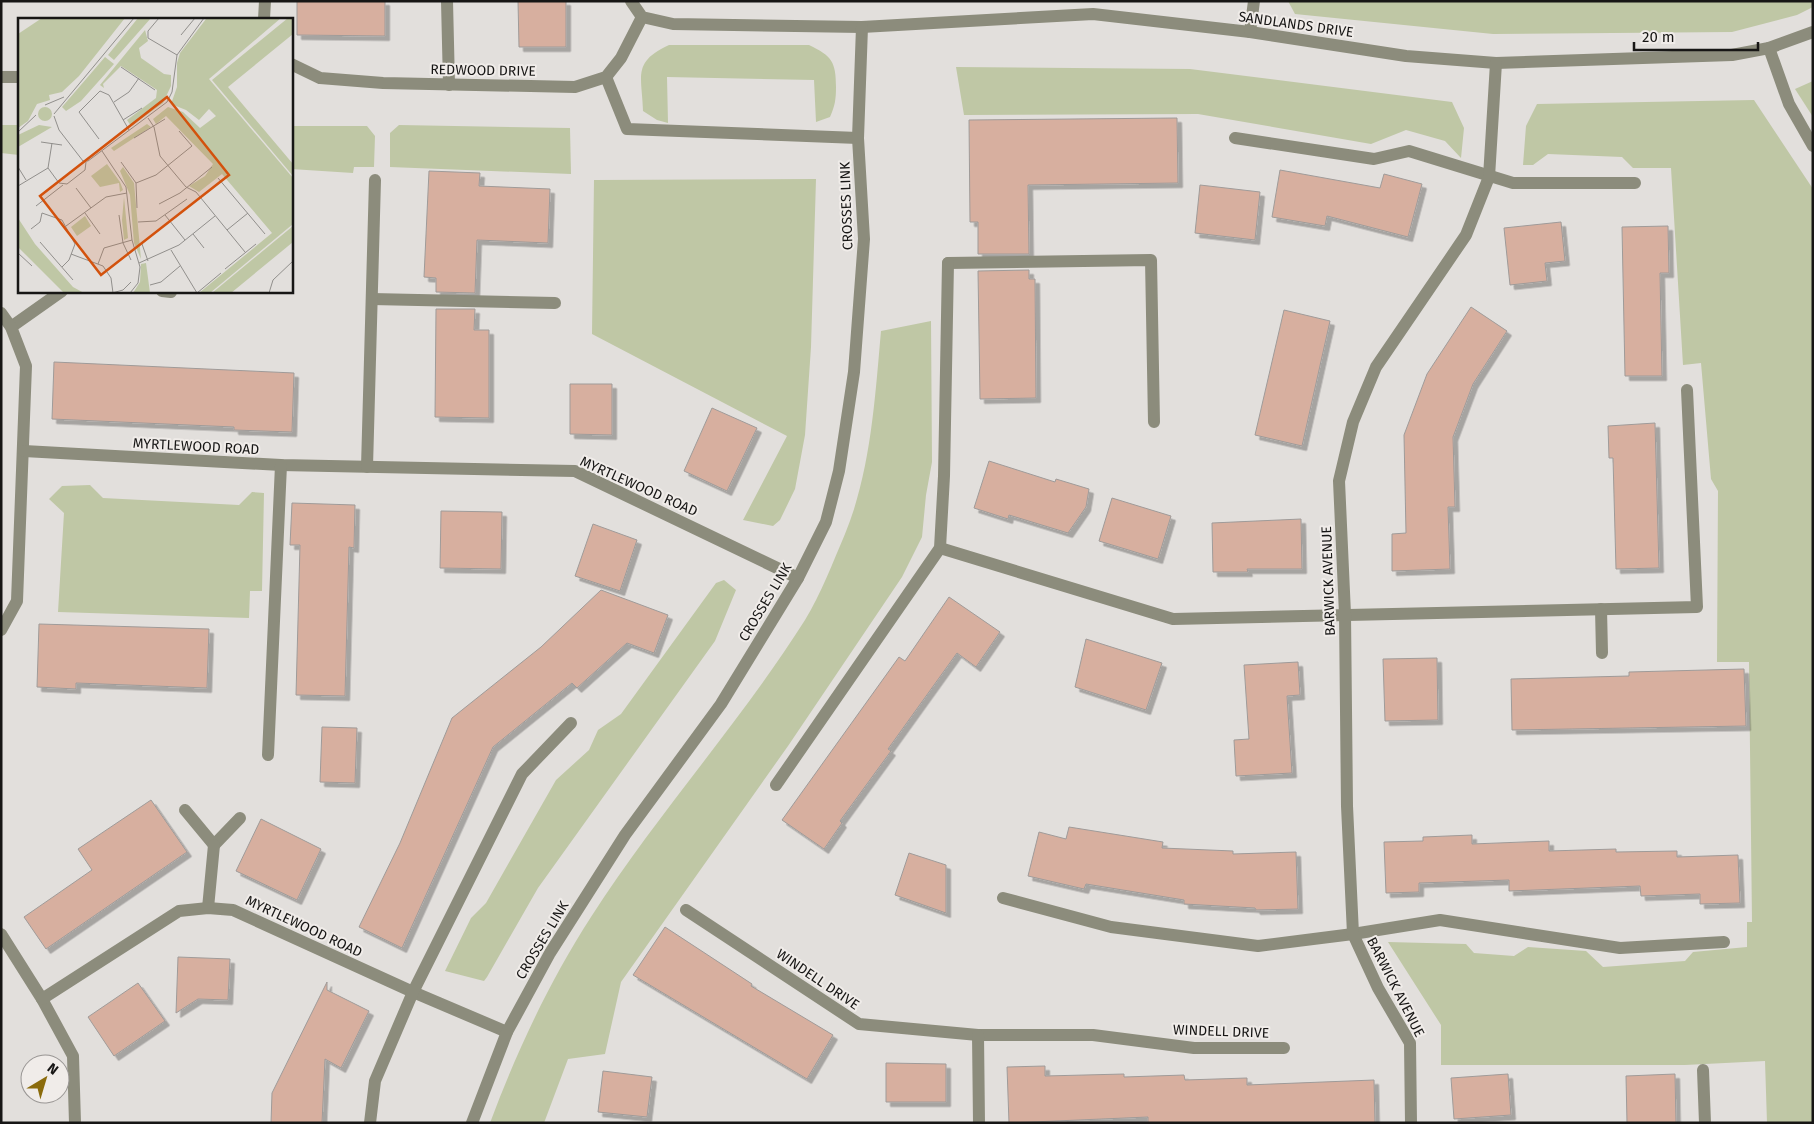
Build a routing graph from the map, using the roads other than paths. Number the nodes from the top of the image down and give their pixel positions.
1 (265, 1) edge
2 (447, 1) edge
3 (631, 1) edge
4 (1254, 1) edge
5 (642, 17) junction
6 (264, 18) edge
7 (862, 27) junction
8 (1250, 32) junction
9 (1813, 32) edge
10 (1769, 48) junction
11 (1496, 63) junction
12 (292, 64) edge
13 (1, 77) edge
14 (18, 77) edge
15 (606, 77) junction
16 (450, 85) junction
17 (858, 138) junction
18 (1235, 138) dead end
19 (1813, 146) edge
20 (1489, 178) junction
21 (375, 180) dead end
22 (1635, 183) dead end
23 (61, 292) edge
24 (372, 299) junction
25 (555, 304) dead end
26 (1, 313) edge
27 (11, 327) junction
28 (1687, 390) dead end
29 (1154, 422) dead end
30 (24, 451) junction
31 (281, 465) junction
32 (367, 467) junction
33 (940, 548) junction
34 (798, 578) junction
35 (1601, 609) junction
36 (1345, 614) junction
37 (1, 630) edge
38 (1602, 653) dead end
39 (571, 723) dead end
40 (268, 755) dead end
41 (776, 786) dead end
42 (185, 810) dead end
43 (240, 818) dead end
44 (214, 845) junction
45 (1003, 898) dead end
46 (208, 908) junction
47 (686, 910) dead end
48 (1, 934) edge
49 (1353, 934) junction
50 (1724, 942) dead end
51 (413, 992) junction
52 (42, 999) junction
53 (507, 1032) junction
54 (978, 1035) junction
55 (1284, 1048) dead end
56 (1703, 1070) dead end
57 (76, 1116) edge
58 (370, 1123) edge
59 (472, 1123) edge
60 (979, 1123) edge
61 (1412, 1123) edge
62 (1705, 1123) edge

1 - 6 street
2 - 16 street
3 - 5 street
4 - 8 street
5 - 7 street, SANDLANDS DRIVE
5 - 15 street
7 - 8 street, SANDLANDS DRIVE
7 - 17 street, CROSSES LINK
8 - 11 street, SANDLANDS DRIVE
9 - 10 street, SANDLANDS DRIVE
10 - 11 street, SANDLANDS DRIVE
10 - 19 street
11 - 20 street, BARWICK AVENUE
12 - 16 street, REDWOOD DRIVE
13 - 14 street
15 - 16 street, REDWOOD DRIVE
15 - 17 street
17 - 34 street, CROSSES LINK
18 - 20 street
20 - 22 street
20 - 36 street, BARWICK AVENUE
21 - 24 street
23 - 27 street
24 - 25 street
24 - 32 street
26 - 27 street
27 - 30 street
28 - 35 street
29 - 33 street
30 - 31 street, MYRTLEWOOD ROAD
30 - 37 street
31 - 32 street, MYRTLEWOOD ROAD
31 - 40 street
32 - 34 street, MYRTLEWOOD ROAD
33 - 36 street
33 - 41 street
34 - 53 street, CROSSES LINK
35 - 36 street
35 - 38 street
36 - 49 street, BARWICK AVENUE
39 - 51 street
42 - 44 street
43 - 44 street
44 - 46 street
45 - 49 street
46 - 51 street, MYRTLEWOOD ROAD
46 - 52 street, MYRTLEWOOD ROAD
47 - 54 street, WINDELL DRIVE
48 - 52 street
49 - 50 street
49 - 61 street, BARWICK AVENUE
51 - 53 street, MYRTLEWOOD ROAD
51 - 58 street
52 - 57 street
53 - 59 street, CROSSES LINK
54 - 55 street, WINDELL DRIVE
54 - 60 street
56 - 62 street

